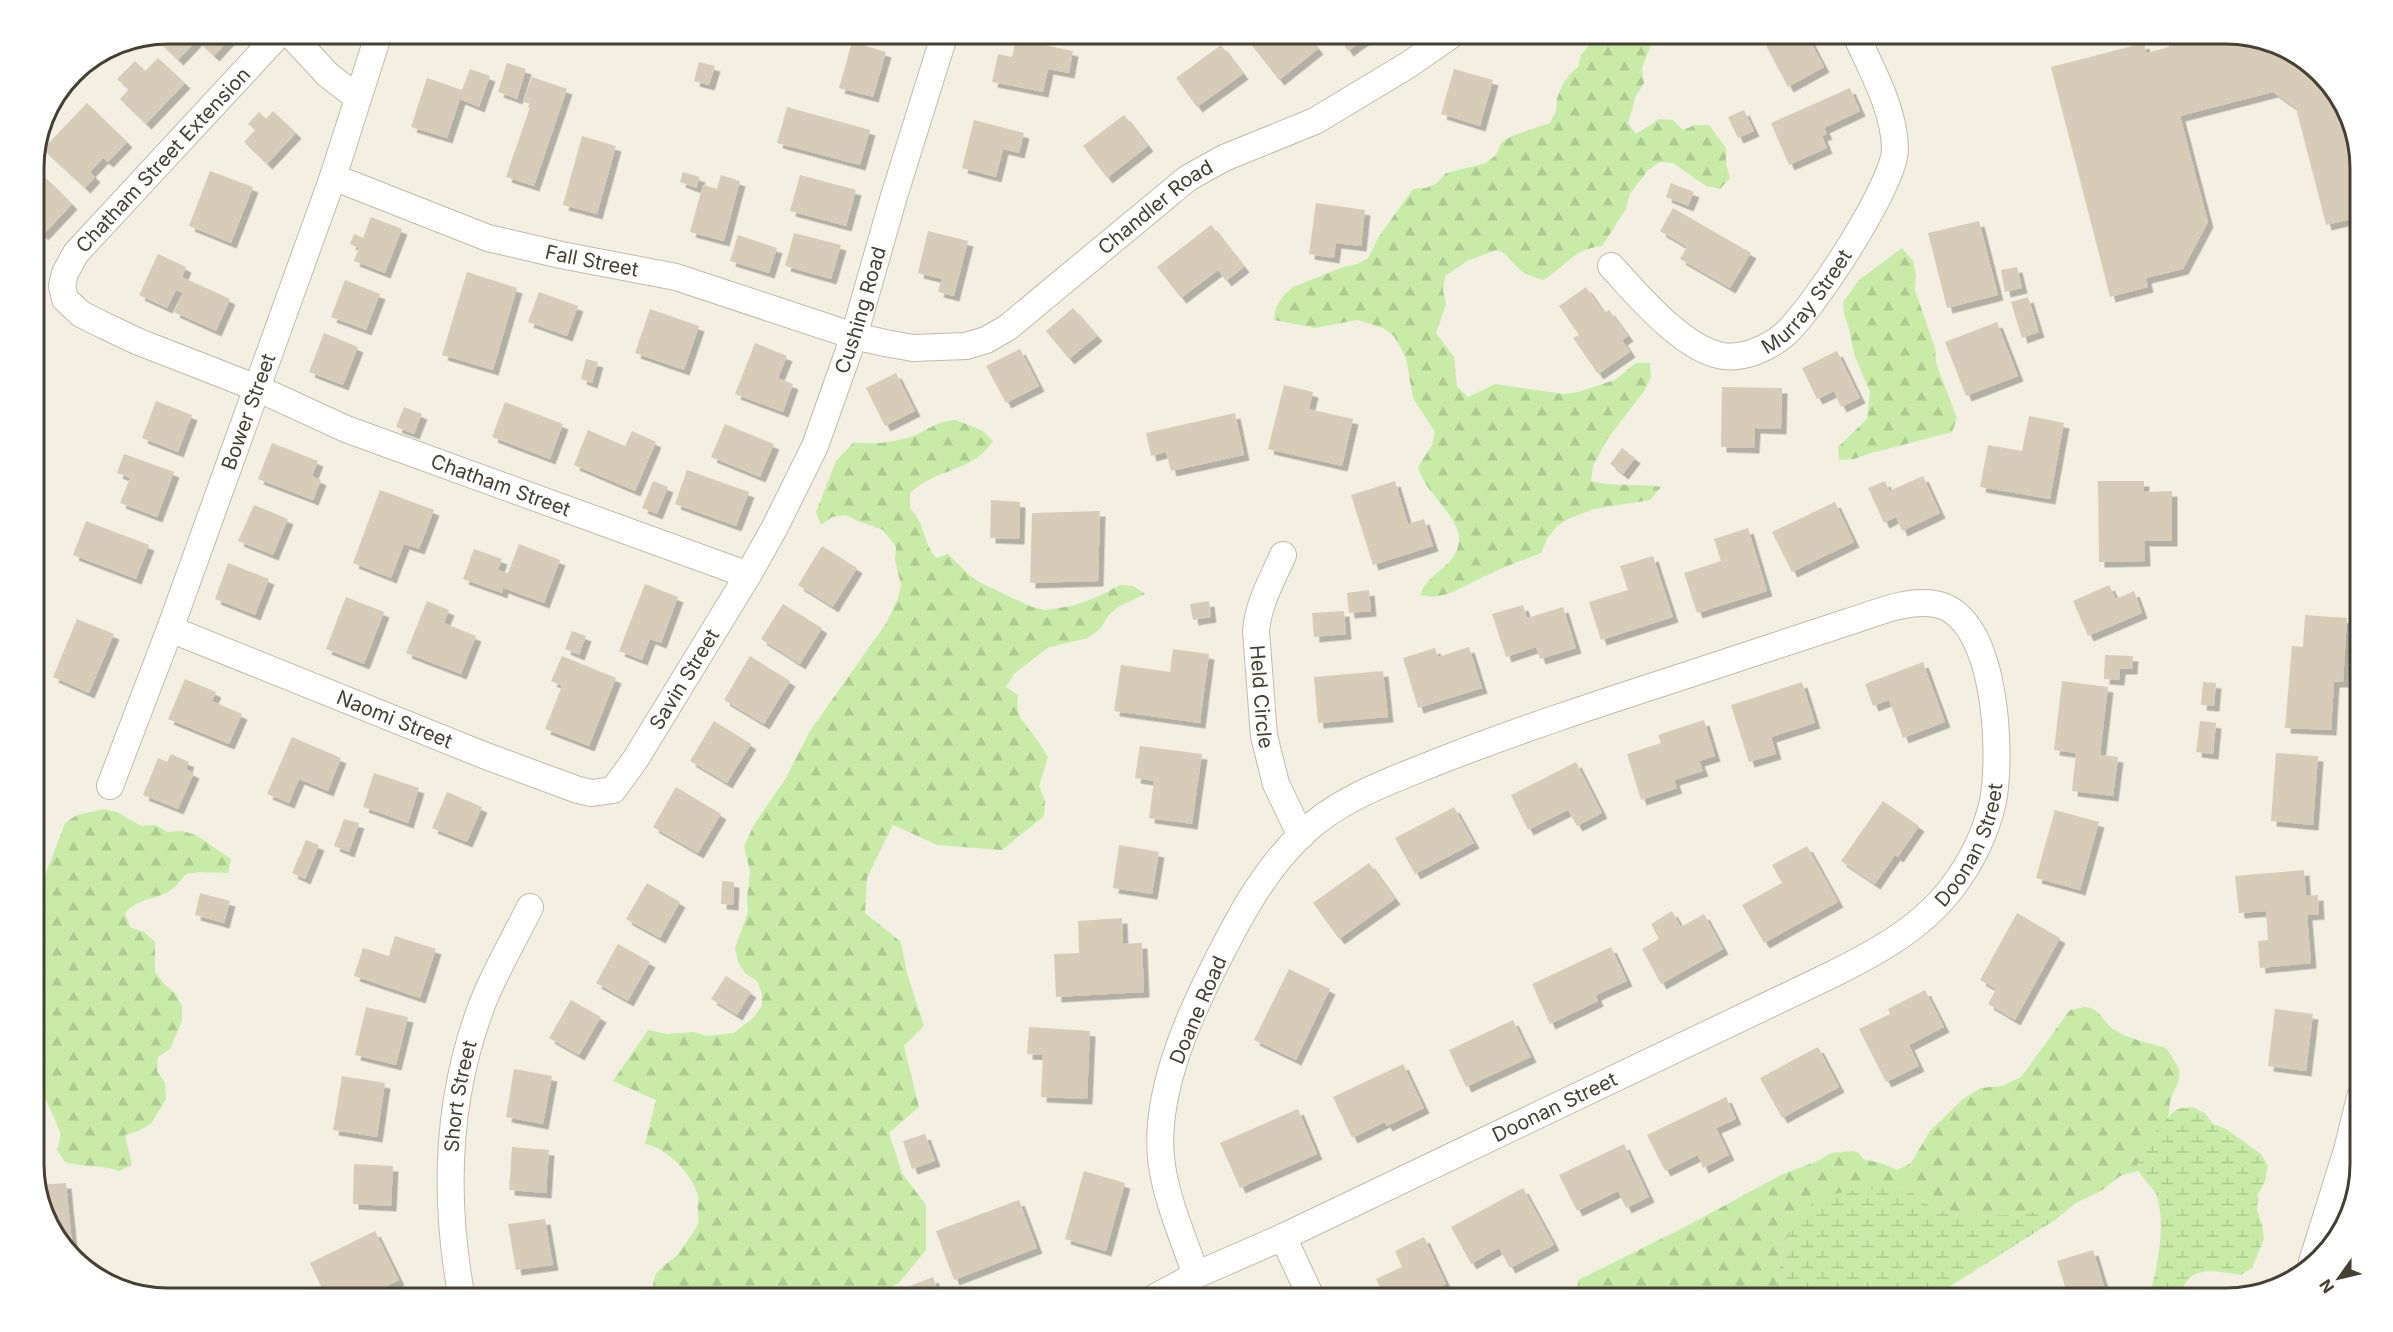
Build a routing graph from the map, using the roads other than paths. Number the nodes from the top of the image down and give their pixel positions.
1 (270, 44) edge
2 (299, 44) edge
3 (375, 44) edge
4 (942, 44) edge
5 (1438, 44) edge
6 (1860, 44) edge
7 (358, 98) junction
8 (333, 177) junction
9 (1611, 266) dead end
10 (854, 336) junction
11 (257, 388) junction
12 (1283, 555) dead end
13 (748, 575) junction
14 (170, 629) junction
15 (620, 782) joint
16 (110, 786) dead end
17 (1301, 836) junction
18 (530, 907) dead end
19 (2350, 1138) edge
20 (1282, 1237) junction
21 (2316, 1248) edge
22 (1196, 1275) junction
23 (460, 1288) edge
24 (1172, 1288) edge
25 (1307, 1288) edge

1 - 11 street, Chatham Street Extension
2 - 7 street
3 - 7 street, Bower Street
4 - 10 street, Cushing Road
5 - 10 street, Chandler Road
6 - 9 street, Murray Street
7 - 8 street, Bower Street
8 - 10 street, Fall Street
8 - 11 street, Bower Street
10 - 13 street, Cushing Road
11 - 13 street, Chatham Street
11 - 14 street, Bower Street
12 - 17 street, Held Circle
13 - 15 street, Savin Street
14 - 15 street, Naomi Street
14 - 16 street, Bower Street
17 - 20 street, Doonan Street
17 - 22 street, Doane Road
18 - 23 street, Short Street
19 - 21 street
20 - 22 street, Doonan Street
20 - 25 street
22 - 24 street, Doonan Street

